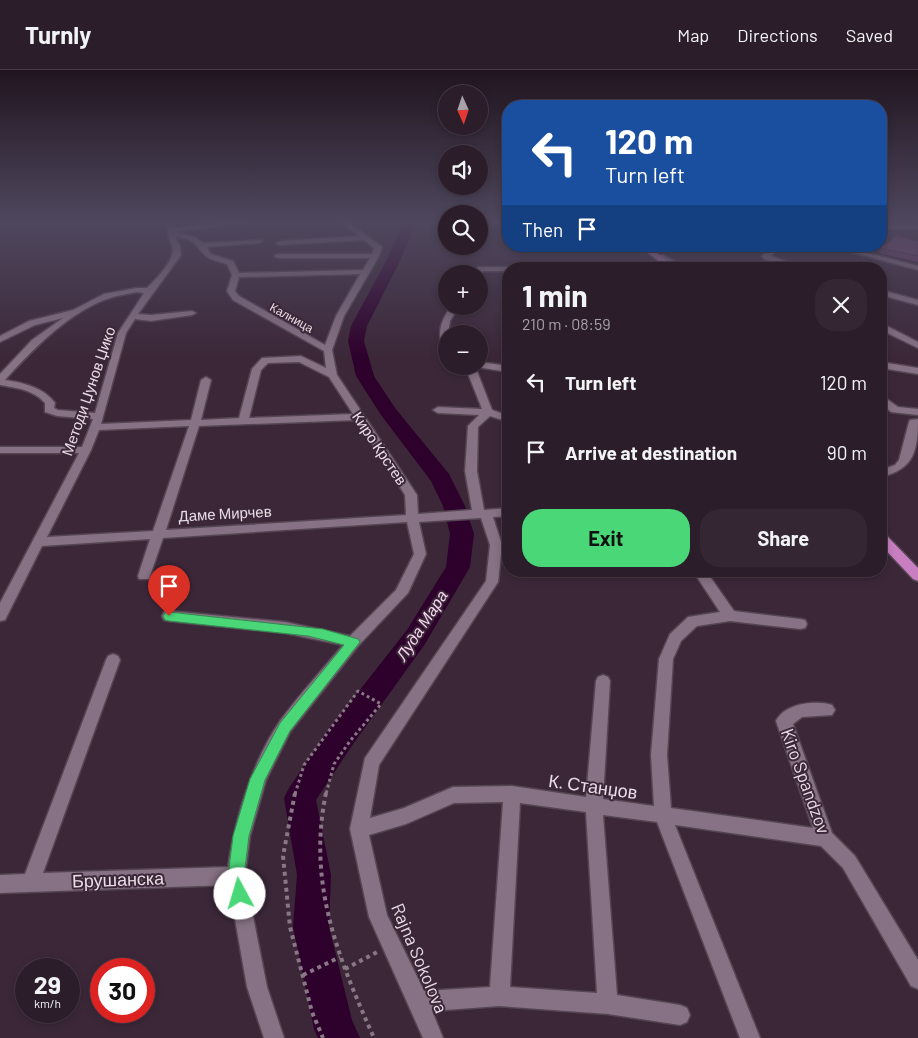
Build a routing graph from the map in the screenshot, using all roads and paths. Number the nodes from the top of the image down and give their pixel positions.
1 (170, 266) edge
2 (232, 266) edge
3 (369, 266) edge
4 (502, 270) edge
5 (488, 271) edge
6 (366, 272) junction
7 (236, 275) junction
8 (149, 291) junction
9 (887, 294) edge
10 (918, 303) edge
11 (76, 312) junction
12 (192, 314) dead end
13 (132, 316) junction
14 (887, 329) edge
15 (0, 339) edge
16 (918, 346) edge
17 (328, 350) junction
18 (488, 366) edge
19 (887, 366) edge
20 (502, 368) edge
21 (918, 371) edge
22 (332, 375) junction
23 (474, 375) edge
24 (206, 380) dead end
25 (0, 381) edge
26 (887, 403) edge
27 (438, 410) dead end
28 (488, 412) junction
29 (918, 412) edge
30 (98, 416) junction
31 (359, 417) junction
32 (502, 417) edge
33 (243, 422) junction
34 (918, 422) edge
35 (194, 424) junction
36 (94, 428) junction
37 (0, 450) edge
38 (86, 450) junction
39 (887, 473) edge
40 (502, 513) edge
41 (483, 514) junction
42 (412, 518) junction
43 (158, 533) junction
44 (39, 542) junction
45 (887, 546) edge
46 (144, 576) dead end
47 (918, 576) edge
48 (703, 577) edge
49 (0, 616) edge
50 (169, 616) dead end
51 (730, 616) junction
52 (800, 624) dead end
53 (353, 642) junction
54 (113, 660) dead end
55 (603, 681) dead end
56 (827, 710) dead end
57 (512, 794) junction
58 (594, 806) junction
59 (663, 816) junction
60 (359, 829) junction
61 (825, 838) junction
62 (236, 876) junction
63 (31, 882) junction
64 (0, 884) edge
65 (391, 944) junction
66 (340, 958) junction
67 (344, 969) junction
68 (303, 975) junction
69 (918, 979) edge
70 (499, 996) junction
71 (418, 1002) junction
72 (608, 1004) junction
73 (680, 1015) dead end
74 (274, 1038) edge
75 (323, 1038) edge
76 (374, 1038) edge
77 (433, 1038) edge
78 (750, 1038) edge

1 - 8 street
2 - 7 street
3 - 6 street, Киро Крстев
4 - 5 street
6 - 7 street
6 - 17 street, Киро Крстев
7 - 17 street, Калница
8 - 11 street, Методи Џунов Џико
8 - 13 street, Методи Џунов Џико
9 - 10 street
11 - 15 street, Методи Џунов Џико
11 - 25 street
12 - 13 street
13 - 30 street, Методи Џунов Џико
14 - 16 street
17 - 22 street, Киро Крстев
18 - 20 street
19 - 21 street
22 - 31 street, Киро Крстев
22 - 33 street
23 - 28 street
24 - 35 street
25 - 30 street
26 - 29 street
27 - 28 street
28 - 32 street
28 - 41 street, Rajna Sokolova
30 - 36 street, Методи Џунов Џико
31 - 33 street
31 - 42 street, Киро Крстев
33 - 35 street
34 - 39 street
35 - 36 street
35 - 43 street
36 - 38 street, Методи Џунов Џико
37 - 38 street
38 - 44 street, Методи Џунов Џико
40 - 41 street, Даме Мирчев
41 - 42 street, Даме Мирчев
41 - 60 street, Rajna Sokolova
42 - 43 street, Даме Мирчев
42 - 53 street, Киро Крстев
43 - 44 street, Даме Мирчев
43 - 46 street
44 - 49 street, Методи Џунов Џико
45 - 47 main road
48 - 51 street
50 - 53 street
51 - 52 street
51 - 59 street
53 - 62 street, Киро Крстев
54 - 63 street
55 - 58 street
56 - 61 street, Kiro Spandzov
57 - 58 street, К. Станџов
57 - 60 street, К. Станџов
57 - 70 street
58 - 59 street, К. Станџов
58 - 72 street
59 - 61 street, К. Станџов
59 - 78 street
60 - 65 street, Rajna Sokolova
61 - 69 street, Kiro Spandzov
62 - 63 street, Брушанска
62 - 74 street, Киро Крстев
63 - 64 street, Брушанска
65 - 67 path
65 - 71 street, Rajna Sokolova
66 - 67 path
66 - 68 path
66 - 68 path
67 - 76 path
68 - 75 path
70 - 71 street
70 - 72 street
71 - 77 street, Rajna Sokolova
72 - 73 street

